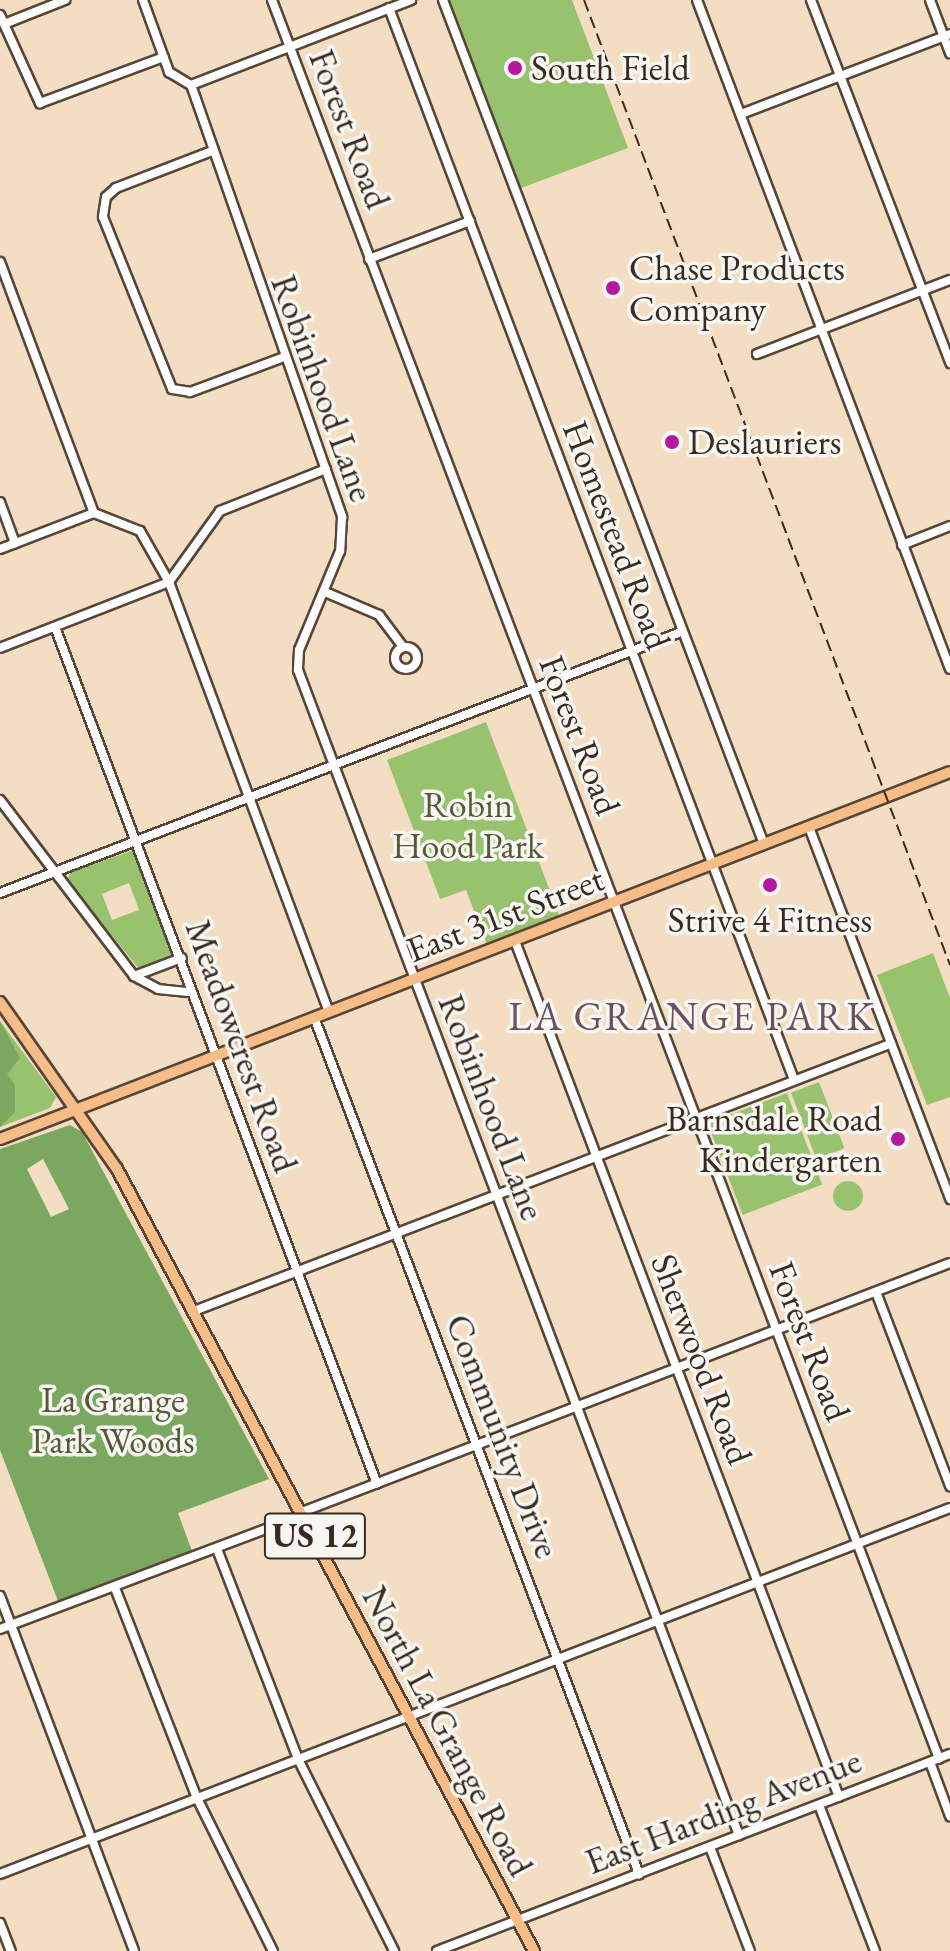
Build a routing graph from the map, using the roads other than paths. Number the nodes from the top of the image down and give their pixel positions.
1 (65, 0) edge
2 (143, 0) edge
3 (272, 0) edge
4 (411, 0) edge
5 (443, 0) edge
6 (697, 0) edge
7 (811, 0) edge
8 (930, 0) edge
9 (389, 8) junction
10 (2, 19) edge
11 (947, 36) edge
12 (289, 46) junction
13 (950, 53) edge
14 (164, 57) junction
15 (841, 76) junction
16 (191, 85) junction
17 (741, 114) junction
18 (212, 151) junction
19 (470, 221) junction
20 (369, 259) junction
21 (0, 262) edge
22 (950, 280) edge
23 (923, 290) junction
24 (822, 329) junction
25 (757, 354) dead end
26 (284, 357) junction
27 (950, 363) edge
28 (326, 469) junction
29 (0, 502) edge
30 (94, 513) junction
31 (950, 526) edge
32 (15, 543) junction
33 (902, 545) junction
34 (0, 549) edge
35 (169, 582) junction
36 (325, 592) junction
37 (55, 627) junction
38 (681, 632) junction
39 (403, 647) dead end
40 (0, 648) edge
41 (631, 650) junction
42 (950, 669) edge
43 (532, 689) junction
44 (333, 765) junction
45 (950, 772) edge
46 (248, 797) junction
47 (0, 800) edge
48 (809, 827) junction
49 (137, 840) junction
50 (764, 844) junction
51 (713, 864) junction
52 (54, 872) junction
53 (0, 893) edge
54 (614, 903) junction
55 (515, 941) junction
56 (182, 958) junction
57 (134, 976) junction
58 (414, 979) junction
59 (188, 992) junction
60 (0, 1002) edge
61 (329, 1012) junction
62 (314, 1017) junction
63 (890, 1044) junction
64 (212, 1057) junction
65 (794, 1080) junction
66 (79, 1108) junction
67 (696, 1118) junction
68 (0, 1139) edge
69 (596, 1156) junction
70 (495, 1194) junction
71 (950, 1199) edge
72 (396, 1233) junction
73 (950, 1263) edge
74 (297, 1271) junction
75 (876, 1292) junction
76 (194, 1311) junction
77 (776, 1330) junction
78 (676, 1369) junction
79 (576, 1407) junction
80 (476, 1445) junction
81 (377, 1484) junction
82 (950, 1486) edge
83 (950, 1508) edge
84 (303, 1514) junction
85 (857, 1544) junction
86 (217, 1549) junction
87 (757, 1582) junction
88 (115, 1588) junction
89 (0, 1596) edge
90 (657, 1621) junction
91 (11, 1625) junction
92 (0, 1629) edge
93 (558, 1659) junction
94 (408, 1717) junction
95 (950, 1754) edge
96 (298, 1759) junction
97 (939, 1759) junction
98 (930, 1762) junction
99 (839, 1797) junction
100 (197, 1798) junction
101 (819, 1805) junction
102 (950, 1816) edge
103 (739, 1835) junction
104 (91, 1839) junction
105 (710, 1847) junction
106 (0, 1874) edge
107 (639, 1874) junction
108 (516, 1921) junction
109 (0, 1923) edge
110 (11, 1951) edge
111 (134, 1951) edge
112 (273, 1951) edge
113 (394, 1951) edge
114 (437, 1951) edge
115 (534, 1951) edge
116 (750, 1951) edge
117 (875, 1951) edge

1 - 10 street
2 - 14 street, Robinhood Lane
3 - 12 street, Forest Road
4 - 9 street
5 - 38 street
6 - 17 street
7 - 15 street
8 - 11 street
9 - 12 street
9 - 19 street, Homestead Road
10 - 14 street
11 - 13 street
11 - 15 street
12 - 16 street
12 - 20 street, Forest Road
14 - 16 street, Robinhood Lane
15 - 17 street
15 - 23 street
16 - 18 street, Robinhood Lane
17 - 24 street
18 - 26 street, Robinhood Lane
18 - 26 street
19 - 20 street
19 - 41 street, Homestead Road
20 - 43 street, Forest Road
21 - 30 street
22 - 23 street
23 - 24 street
23 - 27 street
24 - 25 street
24 - 33 street
26 - 28 street, Robinhood Lane
28 - 35 street
28 - 36 street, Robinhood Lane
29 - 32 street
30 - 32 street
30 - 35 street
31 - 33 street
32 - 34 street
33 - 42 street
35 - 37 street
35 - 46 street
36 - 39 street
36 - 44 street, Robinhood Lane
37 - 40 street
37 - 49 street, Meadowcrest Road
38 - 41 street
38 - 50 street
41 - 43 street
41 - 51 street, Homestead Road
43 - 44 street
43 - 54 street, Forest Road
44 - 46 street
44 - 58 street, Robinhood Lane
45 - 48 main road, East 31st Street
46 - 49 street
46 - 61 street
47 - 52 street
48 - 50 main road, East 31st Street
48 - 63 street
49 - 52 street
49 - 56 street, Meadowcrest Road
50 - 51 main road, East 31st Street
51 - 54 main road, East 31st Street
51 - 65 street, Homestead Road
52 - 53 street
52 - 57 street
54 - 55 main road, East 31st Street
54 - 67 street, Forest Road
55 - 58 main road, East 31st Street
55 - 69 street, Sherwood Road
56 - 57 street
56 - 59 street, Meadowcrest Road
57 - 59 street
58 - 61 main road, East 31st Street
58 - 70 street, Robinhood Lane
59 - 64 street, Meadowcrest Road
60 - 66 main road, US 12
61 - 62 main road, East 31st Street
62 - 64 main road, East 31st Street
62 - 72 street, Community Drive
63 - 65 street
63 - 71 street
64 - 66 main road, East 31st Street
64 - 74 street, Meadowcrest Road
65 - 67 street
66 - 68 main road, East 31st Street
66 - 76 main road, North La Grange Road / US 12
67 - 69 street
67 - 77 street, Forest Road
69 - 70 street
69 - 78 street, Sherwood Road
70 - 72 street
70 - 79 street, Robinhood Lane
72 - 74 street
72 - 80 street, Community Drive
73 - 75 street
74 - 76 street
74 - 81 street, Meadowcrest Road
75 - 77 street
75 - 82 street
76 - 84 main road, North La Grange Road / US 12
77 - 78 street
77 - 85 street, Forest Road
78 - 79 street
78 - 87 street, Sherwood Road
79 - 80 street
79 - 90 street, Robinhood Lane
80 - 81 street
80 - 93 street, Community Drive
81 - 84 street
83 - 85 street
84 - 86 street
84 - 94 main road, North La Grange Road / US 12
85 - 87 street
85 - 97 street, Forest Road
86 - 88 street
86 - 96 street
87 - 90 street
87 - 99 street, Sherwood Road
88 - 91 street
88 - 100 street
89 - 91 street
90 - 93 street
90 - 103 street, Robinhood Lane
91 - 92 street
91 - 104 street
93 - 94 street
93 - 107 street, Community Drive
94 - 96 street
94 - 108 main road, North La Grange Road / US 12
95 - 97 street, East Harding Avenue
96 - 100 street
96 - 113 street
97 - 98 street, East Harding Avenue
98 - 99 street, East Harding Avenue
98 - 102 street
99 - 101 street, East Harding Avenue
100 - 104 street
100 - 112 street
101 - 103 street, East Harding Avenue
101 - 117 street
103 - 105 street, East Harding Avenue
104 - 106 street
104 - 111 street
105 - 107 street, East Harding Avenue
105 - 116 street
107 - 108 street, East Harding Avenue
108 - 114 street, East Harding Avenue
108 - 115 main road, North La Grange Road / US 12
109 - 110 street

